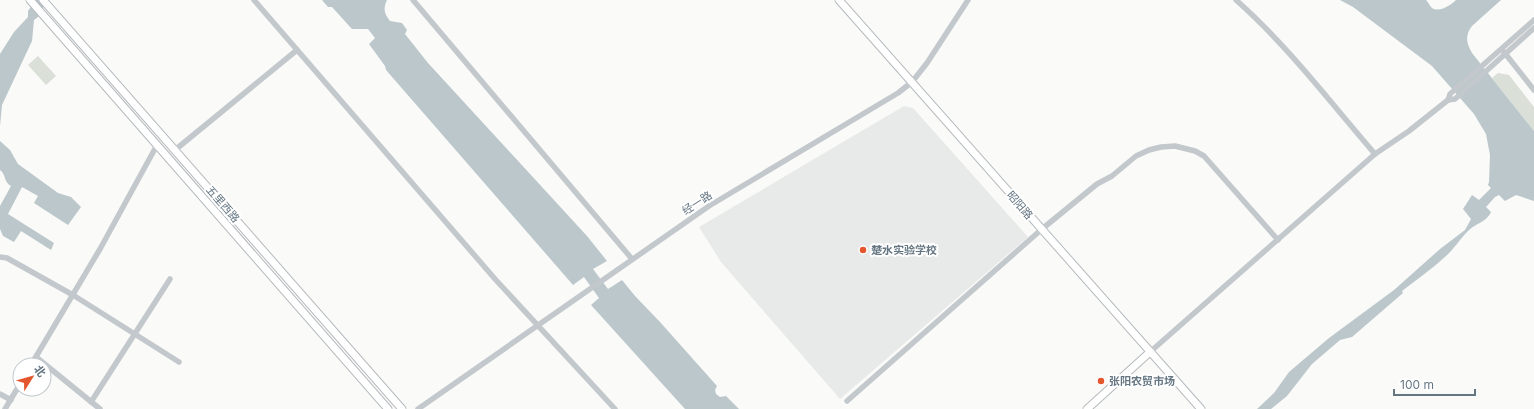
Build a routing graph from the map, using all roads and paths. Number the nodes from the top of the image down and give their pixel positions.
1 (30, 0) edge
2 (43, 0) edge
3 (254, 0) edge
4 (413, 0) edge
5 (839, 0) edge
6 (968, 0) edge
7 (1236, 0) edge
8 (1534, 20) edge
9 (1534, 28) edge
10 (297, 50) junction
11 (1504, 51) junction
12 (912, 82) junction
13 (1534, 90) edge
14 (157, 145) junction
15 (175, 150) junction
16 (1375, 154) junction
17 (1042, 229) junction
18 (1278, 240) junction
19 (0, 257) edge
20 (632, 259) junction
21 (170, 279) dead end
22 (73, 295) junction
23 (539, 326) junction
24 (136, 334) junction
25 (1150, 352) junction
26 (36, 357) edge
27 (179, 362) dead end
28 (52, 370) edge
29 (0, 394) edge
30 (13, 397) edge
31 (11, 400) junction
32 (847, 401) dead end
33 (91, 402) junction
34 (5, 409) edge
35 (100, 409) edge
36 (388, 409) edge
37 (402, 409) edge
38 (418, 409) edge
39 (615, 409) edge
40 (1087, 409) edge
41 (1201, 409) edge

1 - 14 main road, 五里西路
2 - 15 main road, 五里西路
3 - 10 street
4 - 20 street
5 - 12 main road, 昭阳路
6 - 12 street, 经一路
7 - 16 street
8 - 11 street
9 - 11 street
10 - 15 street
10 - 23 street
11 - 13 street
11 - 16 street
12 - 17 main road, 昭阳路
12 - 20 street, 经一路
14 - 22 street
14 - 36 main road, 五里西路
15 - 37 main road, 五里西路
16 - 18 street
17 - 18 street
17 - 25 main road, 昭阳路
17 - 32 street
18 - 25 street
19 - 22 street
20 - 23 street, 经一路
21 - 24 street
22 - 24 street
22 - 26 street
23 - 38 street, 经一路
23 - 39 street
24 - 27 street
24 - 33 street
25 - 40 main road
25 - 41 main road, 昭阳路
28 - 33 street
29 - 31 street
30 - 31 street
31 - 34 street
33 - 35 street

